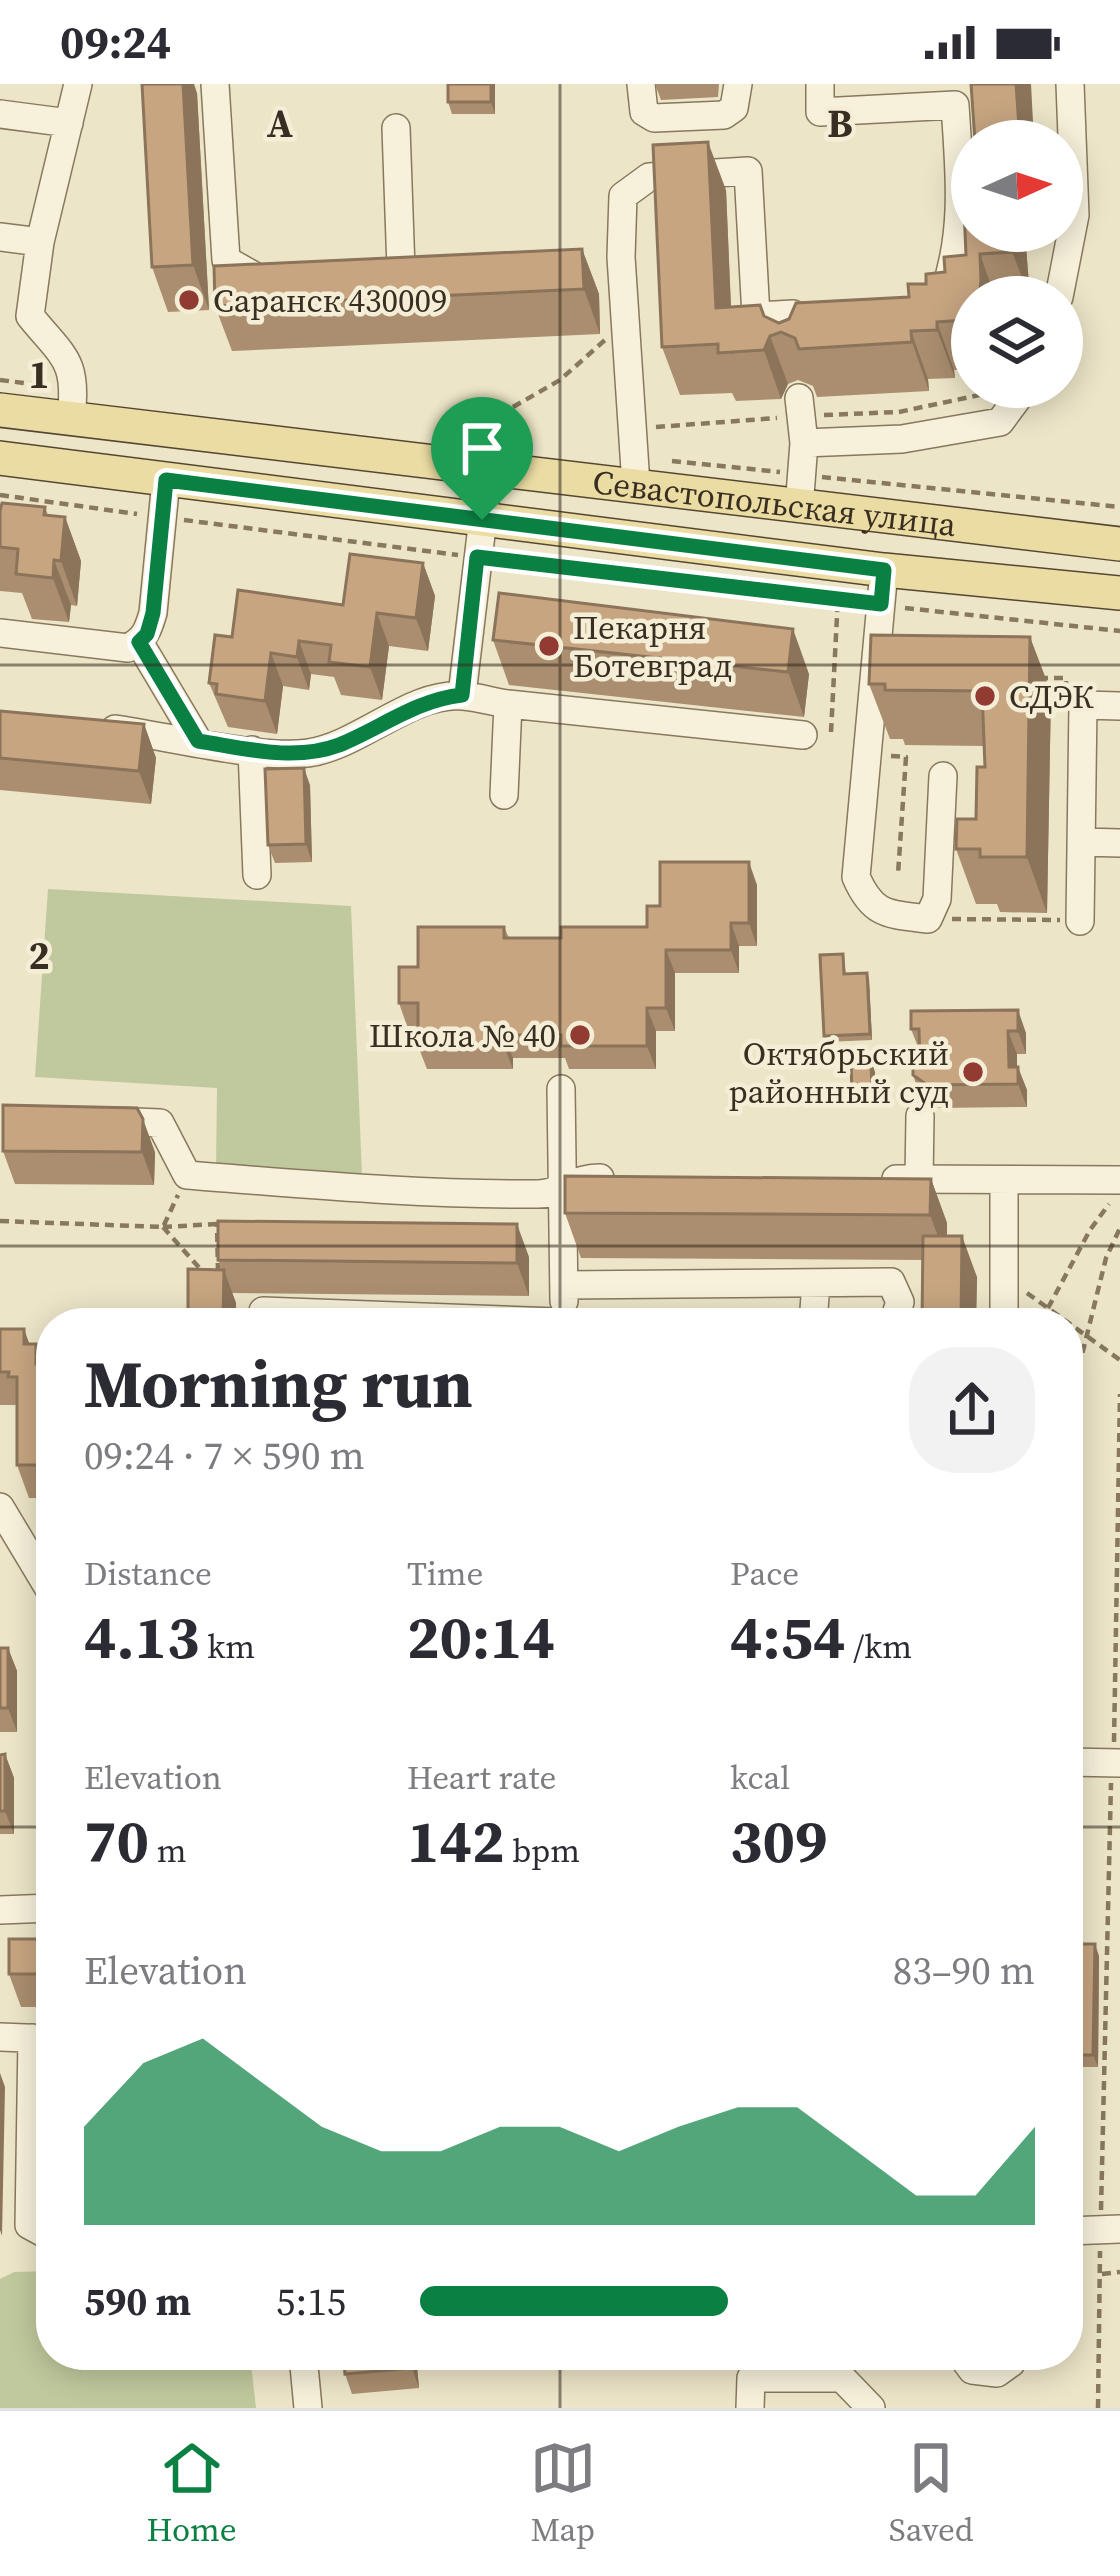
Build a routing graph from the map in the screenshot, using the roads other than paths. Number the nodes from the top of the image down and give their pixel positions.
1 (78, 84) edge
2 (215, 84) edge
3 (641, 84) edge
4 (738, 84) edge
5 (820, 84) edge
6 (1070, 84) edge
7 (0, 114) edge
8 (69, 123) junction
9 (397, 128) dead end
10 (0, 237) edge
11 (40, 242) junction
12 (400, 270) edge
13 (305, 275) edge
14 (1063, 276) edge
15 (918, 307) edge
16 (800, 320) edge
17 (799, 398) dead end
18 (1010, 408) edge
19 (0, 410) edge
20 (71, 418) junction
21 (804, 443) junction
22 (0, 458) edge
23 (488, 467) junction
24 (166, 480) junction
25 (636, 485) junction
26 (799, 508) junction
27 (482, 520) junction
28 (1120, 544) edge
29 (884, 570) junction
30 (1120, 593) edge
31 (0, 633) edge
32 (139, 642) junction
33 (462, 695) junction
34 (508, 704) junction
35 (1120, 706) edge
36 (88, 725) edge
37 (817, 733) road end
38 (198, 741) junction
39 (252, 750) junction
40 (943, 776) dead end
41 (504, 795) dead end
42 (1082, 842) junction
43 (1120, 843) edge
44 (257, 874) dead end
45 (1071, 921) road end
46 (561, 1089) dead end
47 (920, 1116) dead end
48 (92, 1120) edge
49 (633, 1178) edge
50 (871, 1179) edge
51 (919, 1179) junction
52 (1004, 1180) junction
53 (1120, 1180) edge
54 (563, 1186) junction
55 (816, 1283) junction
56 (564, 1285) junction
57 (564, 1308) edge
58 (814, 1308) edge
59 (898, 1308) edge
60 (1004, 1308) edge
61 (0, 1507) edge
62 (36, 1567) edge
63 (1083, 1762) edge
64 (1116, 1763) edge
65 (36, 1909) edge
66 (0, 1910) edge
67 (0, 2037) edge
68 (36, 2038) edge
69 (36, 2116) edge
70 (36, 2229) edge
71 (304, 2370) edge
72 (972, 2370) edge
73 (1001, 2370) edge
74 (308, 2408) edge
75 (750, 2408) edge
76 (872, 2408) edge

1 - 8 street
2 - 13 street
3 - 4 street
5 - 15 street
6 - 14 street
7 - 8 street
8 - 11 street
9 - 12 street
10 - 11 street
11 - 20 street
16 - 25 street
17 - 21 street
18 - 21 street
19 - 20 main road, Севастопольская улица
20 - 23 main road, Севастопольская улица
21 - 26 street
22 - 24 main road, Севастопольская улица
23 - 25 main road, Севастопольская улица
23 - 27 street
24 - 27 main road, Севастопольская улица
24 - 32 street
25 - 26 main road, Севастопольская улица
26 - 28 main road, Севастопольская улица
27 - 29 main road, Севастопольская улица
27 - 33 street
29 - 30 main road, Севастопольская улица
29 - 40 street
31 - 32 street
32 - 38 street
33 - 34 street
33 - 39 street
34 - 37 street
34 - 41 street
35 - 42 street
36 - 38 street
38 - 39 street
39 - 44 street
42 - 43 street
42 - 45 street
46 - 54 street
47 - 51 street
48 - 54 street
49 - 54 street
50 - 51 street
51 - 52 street
52 - 53 street
52 - 60 street
54 - 56 street
55 - 56 street
55 - 58 street
55 - 59 street
56 - 57 street
61 - 62 street
63 - 64 street
65 - 66 street
67 - 68 street
69 - 70 street
71 - 74 street
72 - 73 street
75 - 76 street

